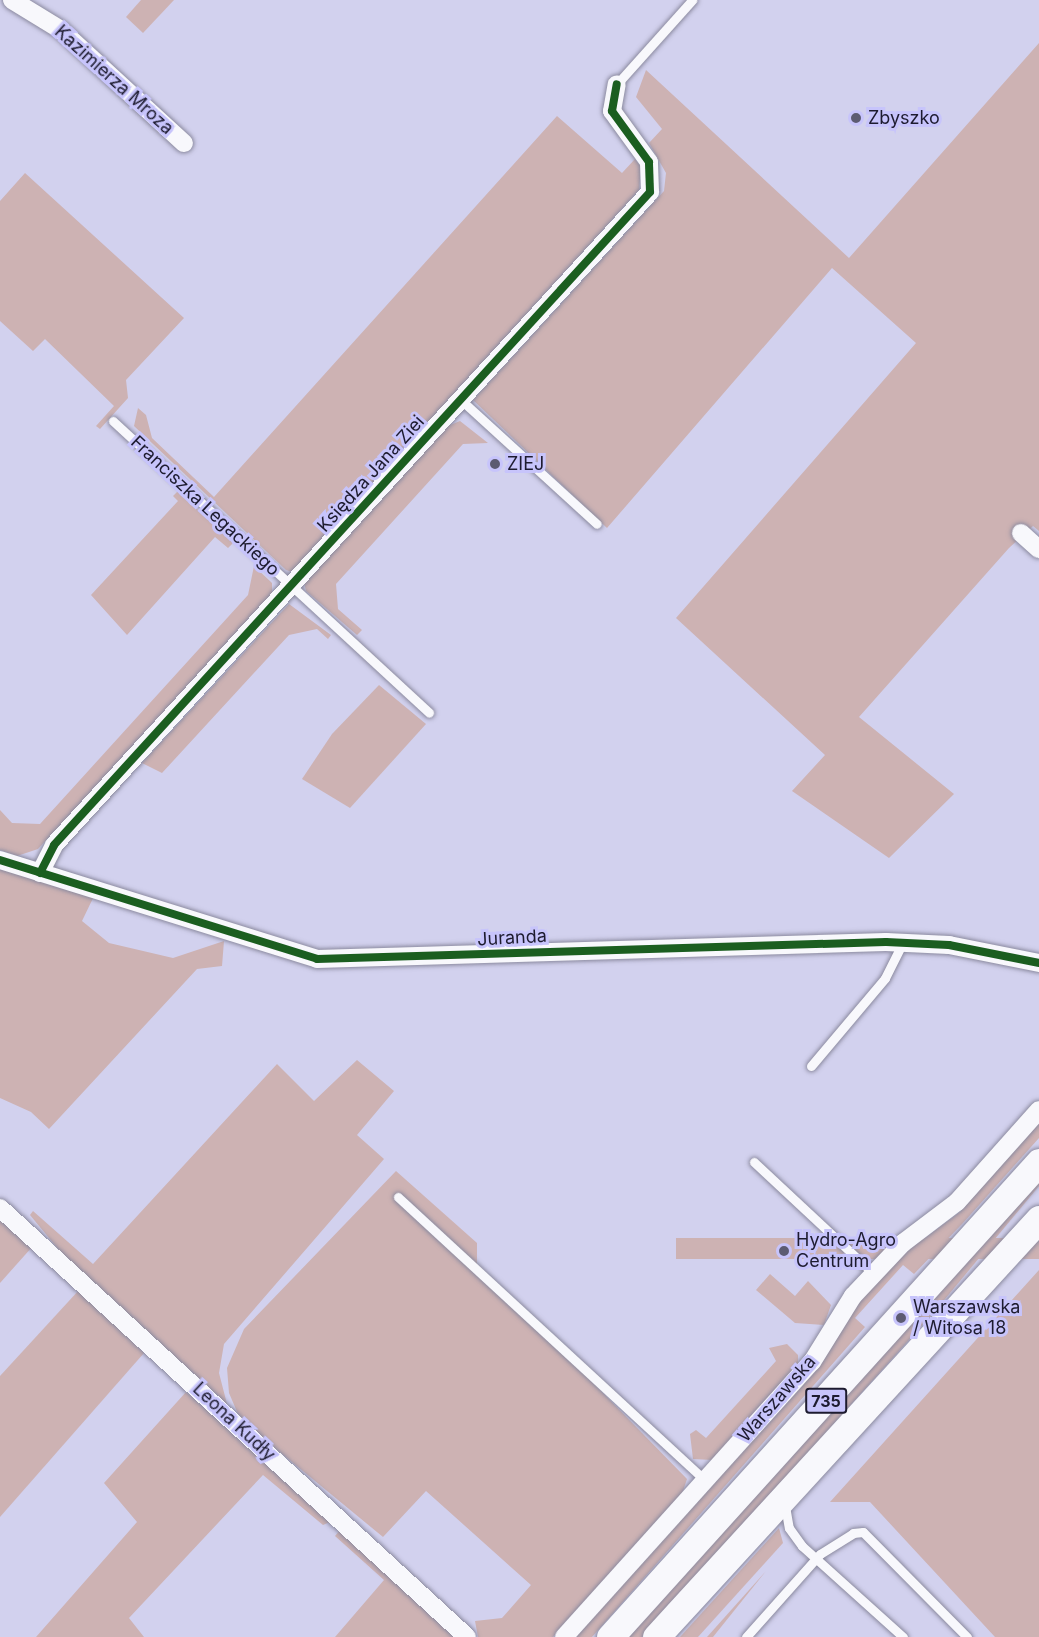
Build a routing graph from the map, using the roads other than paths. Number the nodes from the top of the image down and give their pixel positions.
1 (12, 0) edge
2 (692, 0) edge
3 (617, 84) joint
4 (184, 143) dead end
5 (460, 399) junction
6 (113, 421) dead end
7 (597, 524) dead end
8 (1021, 533) dead end
9 (1039, 549) edge
10 (290, 585) junction
11 (429, 713) dead end
12 (0, 860) edge
13 (40, 873) junction
14 (903, 942) junction
15 (1039, 963) edge
16 (811, 1066) dead end
17 (1039, 1110) edge
18 (753, 1162) dead end
19 (1039, 1162) edge
20 (398, 1197) dead end
21 (0, 1208) edge
22 (1039, 1219) edge
23 (874, 1274) junction
24 (705, 1480) junction
25 (786, 1495) junction
26 (816, 1559) junction
27 (466, 1637) edge
28 (564, 1637) edge
29 (610, 1637) edge
30 (656, 1637) edge
31 (746, 1637) edge
32 (903, 1637) edge
33 (967, 1637) edge

1 - 4 street, Kazimierza Mroza
2 - 3 lane
3 - 5 street, Księdza Jana Ziei
5 - 7 lane
5 - 10 street, Księdza Jana Ziei
6 - 10 lane, Franciszka Legackiego
8 - 9 street
10 - 11 lane, Franciszka Legackiego
10 - 13 street, Księdza Jana Ziei
12 - 13 street, Juranda
13 - 14 street, Juranda
14 - 15 street, Juranda
14 - 16 lane
17 - 23 street, Warszawska
18 - 23 lane
19 - 29 main road, Warszawska / 735
20 - 24 lane
21 - 27 street, Leona Kudły
22 - 25 main road, 735
23 - 24 street, Warszawska
24 - 28 street, Warszawska
25 - 26 lane
25 - 30 main road, 735
26 - 31 lane
26 - 32 lane
26 - 33 lane

